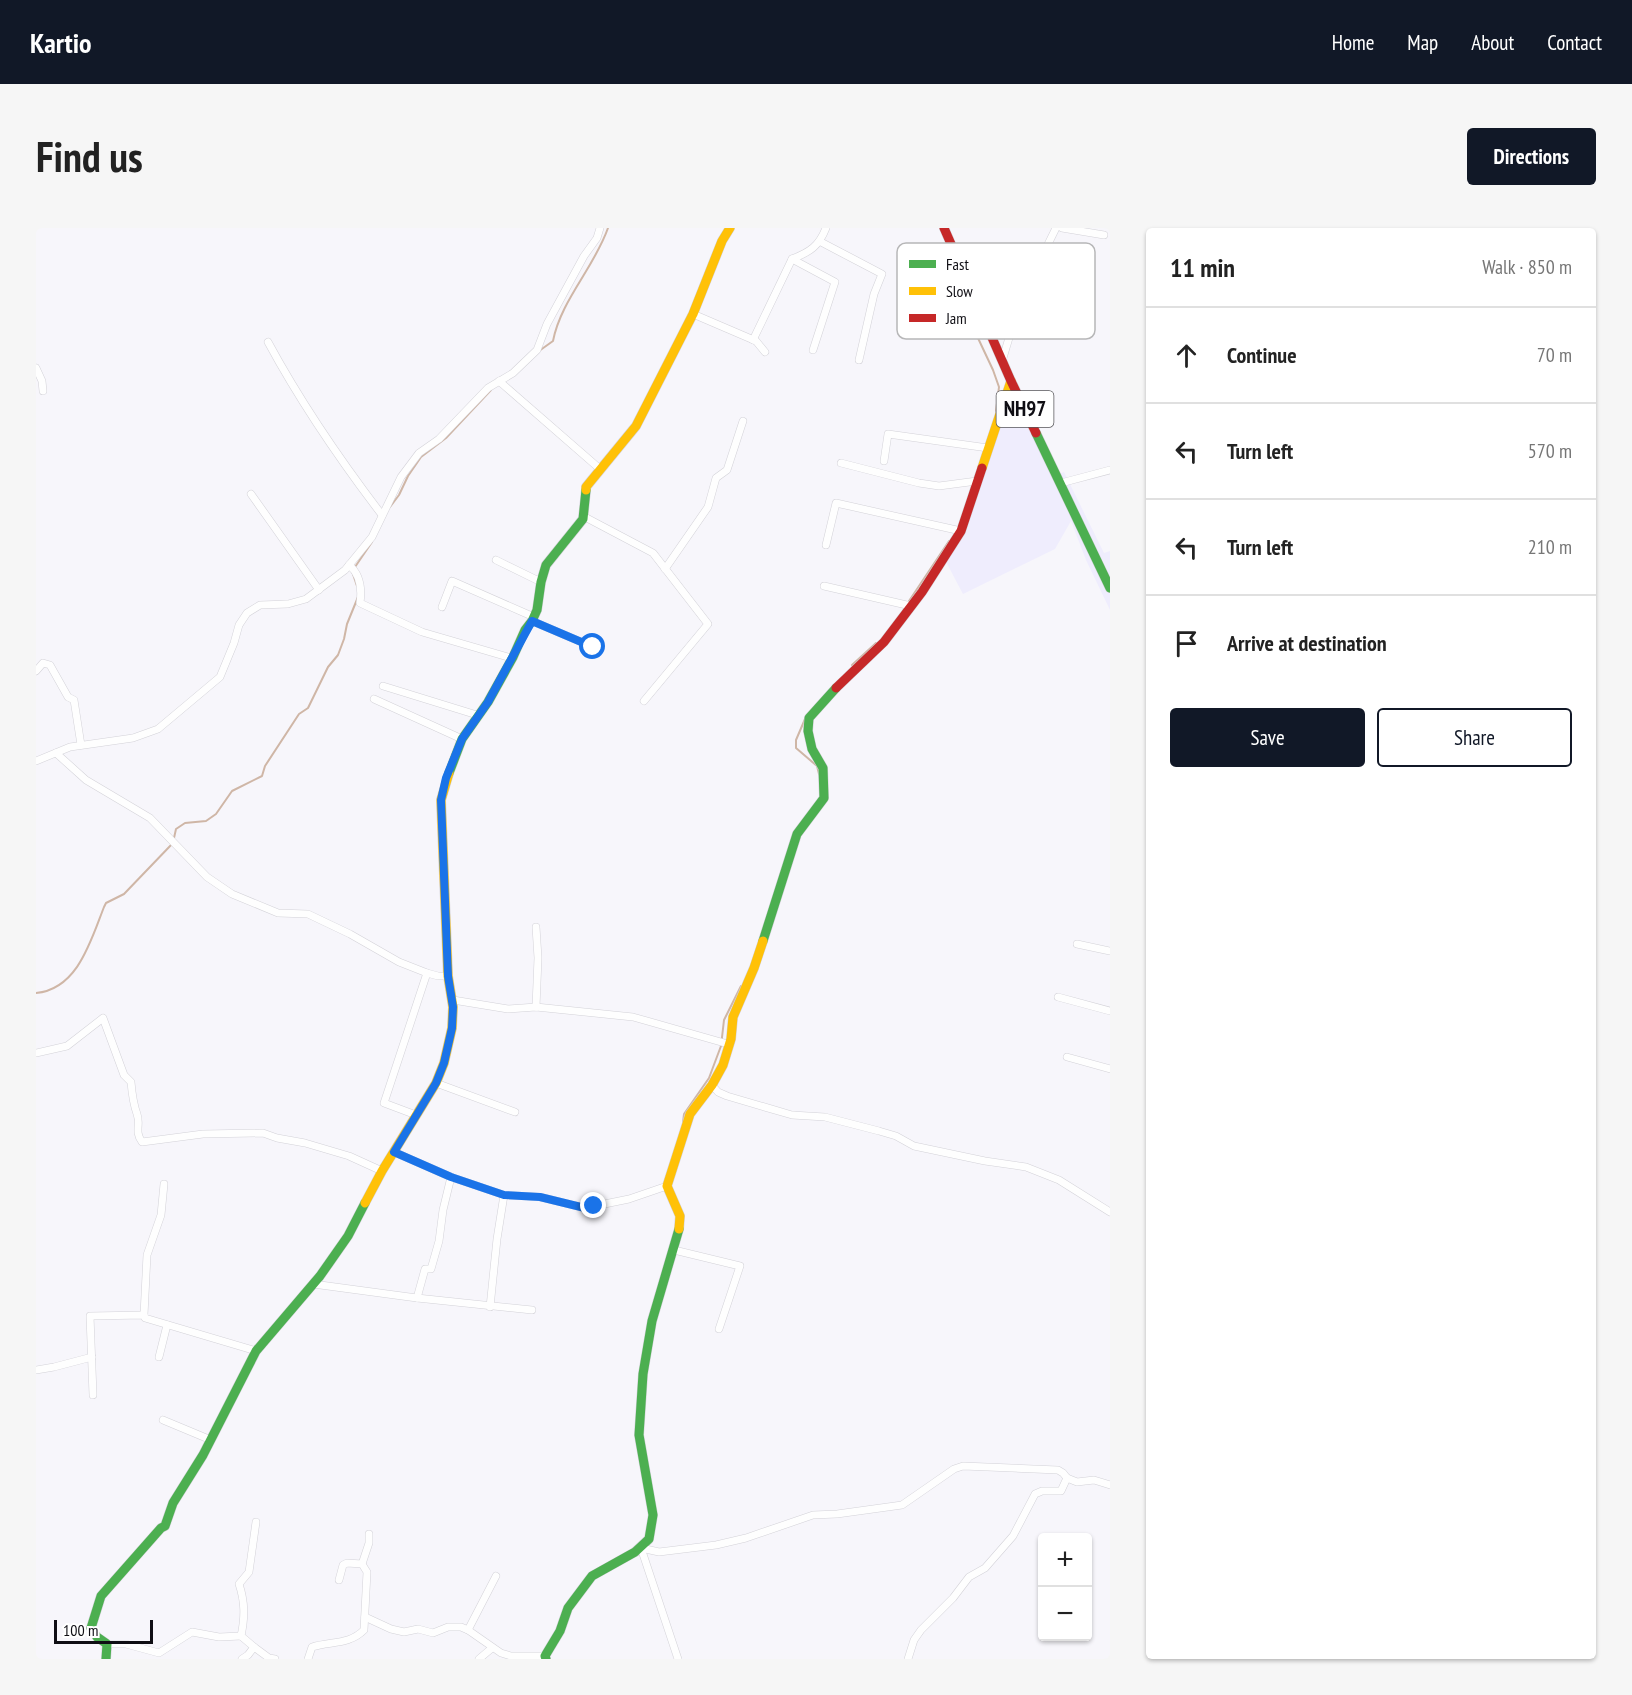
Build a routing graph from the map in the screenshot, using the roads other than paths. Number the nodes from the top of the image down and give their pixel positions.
1 (600, 228) edge
2 (730, 228) edge
3 (826, 228) edge
4 (944, 228) edge
5 (1056, 228) edge
6 (1062, 228) edge
7 (1104, 235) dead end
8 (821, 242) junction
9 (951, 243) edge
10 (1049, 243) edge
11 (792, 259) junction
12 (693, 314) junction
13 (993, 339) edge
14 (1008, 339) edge
15 (753, 340) junction
16 (268, 342) dead end
17 (813, 350) dead end
18 (765, 352) dead end
19 (859, 360) dead end
20 (1002, 360) junction
21 (36, 368) edge
22 (499, 381) junction
23 (1011, 381) junction
24 (43, 391) dead end
25 (743, 421) dead end
26 (988, 448) junction
27 (884, 462) dead end
28 (841, 463) dead end
29 (600, 469) junction
30 (1110, 470) edge
31 (977, 481) junction
32 (1061, 483) junction
33 (251, 494) dead end
34 (382, 515) junction
35 (583, 516) junction
36 (961, 531) junction
37 (826, 545) dead end
38 (496, 560) dead end
39 (349, 565) junction
40 (665, 569) junction
41 (541, 582) junction
42 (824, 586) dead end
43 (1110, 588) edge
44 (319, 590) junction
45 (911, 606) junction
46 (442, 607) dead end
47 (533, 619) junction
48 (593, 647) dead end
49 (511, 658) junction
50 (36, 671) edge
51 (383, 686) dead end
52 (374, 699) dead end
53 (644, 701) dead end
54 (477, 715) junction
55 (462, 739) junction
56 (81, 745) junction
57 (56, 753) junction
58 (36, 761) edge
59 (536, 927) dead end
60 (1077, 944) dead end
61 (1110, 951) edge
62 (427, 973) junction
63 (448, 976) junction
64 (1058, 998) dead end
65 (453, 1000) junction
66 (536, 1007) junction
67 (1110, 1011) edge
68 (728, 1044) junction
69 (36, 1053) edge
70 (1067, 1057) dead end
71 (1110, 1069) edge
72 (436, 1083) junction
73 (712, 1085) junction
74 (515, 1112) dead end
75 (416, 1115) junction
76 (394, 1152) junction
77 (382, 1171) junction
78 (451, 1177) junction
79 (164, 1184) dead end
80 (667, 1186) junction
81 (504, 1195) junction
82 (1110, 1212) edge
83 (674, 1250) junction
84 (313, 1284) junction
85 (417, 1298) junction
86 (490, 1307) junction
87 (532, 1310) dead end
88 (144, 1315) junction
89 (167, 1325) junction
90 (719, 1329) dead end
91 (256, 1351) junction
92 (92, 1357) junction
93 (159, 1357) dead end
94 (36, 1370) edge
95 (93, 1395) dead end
96 (163, 1420) dead end
97 (211, 1440) junction
98 (1067, 1478) junction
99 (1110, 1485) edge
100 (256, 1522) dead end
101 (369, 1534) dead end
102 (641, 1548) junction
103 (362, 1564) junction
104 (496, 1576) dead end
105 (339, 1580) dead end
106 (365, 1617) junction
107 (468, 1630) junction
108 (241, 1636) junction
109 (107, 1644) junction
110 (254, 1647) junction
111 (492, 1648) junction
112 (546, 1657) edge
113 (106, 1659) edge
114 (242, 1659) edge
115 (275, 1659) edge
116 (308, 1659) edge
117 (479, 1659) edge
118 (678, 1659) edge
119 (908, 1659) edge

1 - 22 street
2 - 12 main road
3 - 8 street
4 - 9 main road, NH97
5 - 10 street
6 - 7 street
8 - 11 street
8 - 19 street
11 - 15 street
11 - 17 street
12 - 15 street
12 - 29 main road
13 - 20 main road, NH97
14 - 20 street
15 - 18 street
16 - 34 street
20 - 23 main road, NH97
21 - 24 street
22 - 29 street
22 - 34 street
23 - 26 main road
23 - 32 main road, NH97
25 - 40 street
26 - 27 street
26 - 31 main road
28 - 31 street
29 - 35 main road
30 - 32 street
31 - 36 main road
32 - 43 main road, NH97
33 - 44 street
34 - 39 street
35 - 40 street
35 - 41 main road
36 - 37 street
36 - 45 main road
38 - 41 street
39 - 44 street
39 - 49 street
40 - 53 street
41 - 47 main road
42 - 45 street
44 - 56 street
45 - 68 main road
46 - 47 street
47 - 48 street
47 - 49 main road
49 - 54 main road
50 - 56 street
51 - 54 street
52 - 55 street
54 - 55 main road
55 - 63 main road
56 - 57 street
57 - 58 street
57 - 62 street
59 - 66 street
60 - 61 street
62 - 63 street
62 - 75 street
63 - 65 main road
64 - 67 street
65 - 66 street
65 - 72 main road
66 - 68 street
68 - 73 main road
69 - 77 street
70 - 71 street
72 - 74 street
72 - 75 main road
73 - 80 main road
73 - 82 street
75 - 76 main road
76 - 77 main road
76 - 78 street
77 - 84 main road
78 - 81 street
78 - 85 street
79 - 88 street
80 - 81 street
80 - 83 main road
81 - 86 street
83 - 90 street
83 - 102 main road
84 - 85 street
84 - 91 main road
85 - 86 street
86 - 87 street
88 - 89 street
88 - 92 street
89 - 91 street
89 - 93 street
91 - 97 main road
92 - 94 street
92 - 95 street
96 - 97 street
97 - 109 main road
98 - 99 street
98 - 102 street
98 - 119 street
100 - 108 street
101 - 103 street
102 - 112 main road
102 - 118 street
103 - 105 street
103 - 106 street
104 - 107 street
106 - 107 street
106 - 116 street
107 - 111 street
108 - 109 street
108 - 110 street
109 - 113 main road
110 - 114 street
110 - 115 street
111 - 112 street
111 - 117 street

